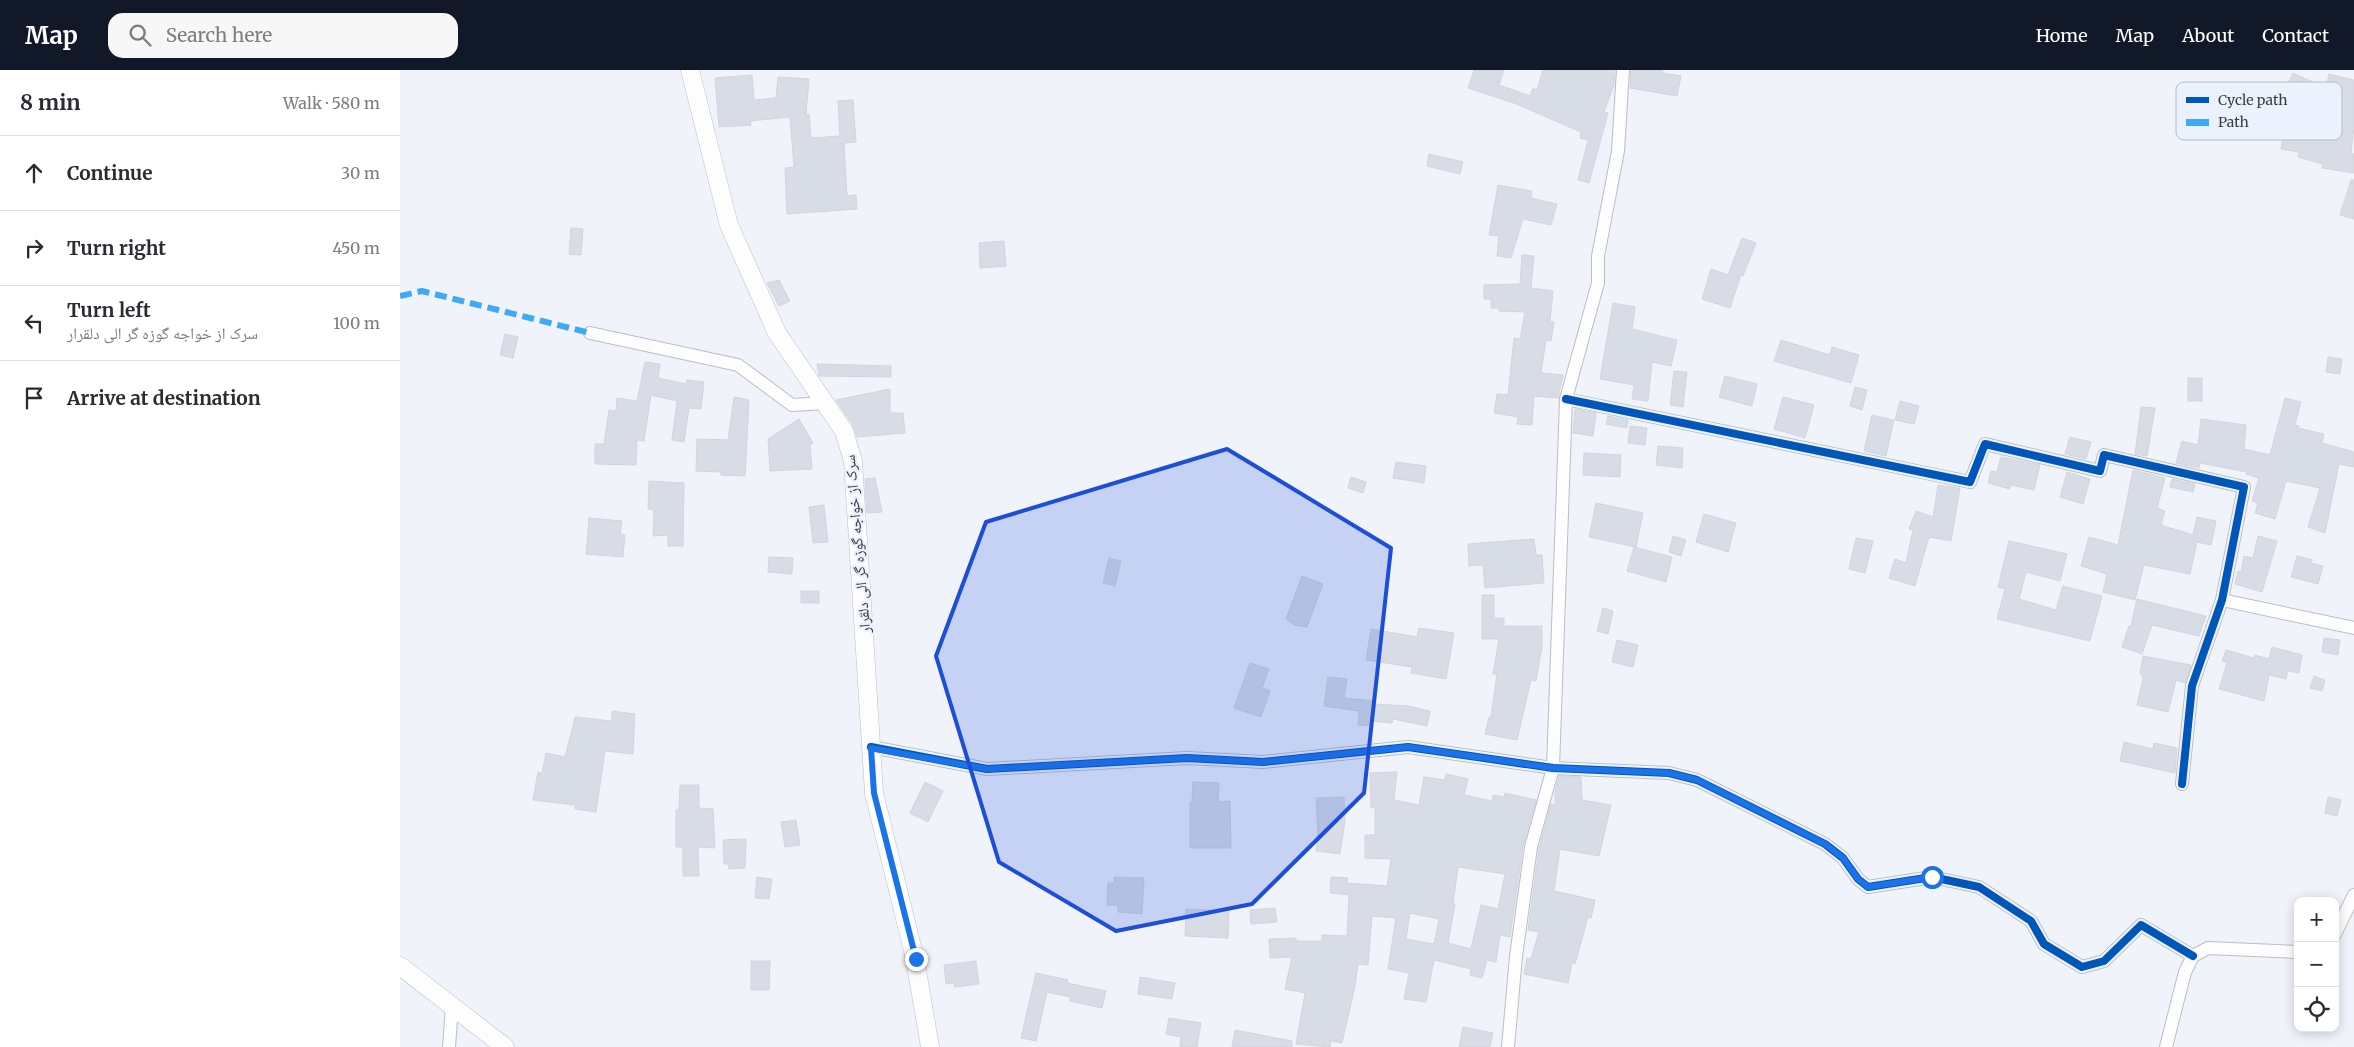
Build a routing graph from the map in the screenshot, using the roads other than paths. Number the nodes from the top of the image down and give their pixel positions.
1 (690, 70) edge
2 (1623, 70) edge
3 (590, 333) dead end
4 (1566, 399) junction
5 (825, 403) junction
6 (2222, 600) junction
7 (2354, 628) edge
8 (871, 748) junction
9 (1553, 768) junction
10 (2182, 784) dead end
11 (2354, 895) edge
12 (2339, 926) edge
13 (2294, 952) edge
14 (2193, 956) junction
15 (400, 966) edge
16 (452, 1006) junction
17 (449, 1047) edge
18 (505, 1047) edge
19 (930, 1047) edge
20 (1508, 1047) edge
21 (2166, 1047) edge

1 - 5 street, سرک از خواجه گوزه گر الی دلقرار
2 - 4 street
3 - 5 street
4 - 6 street
4 - 9 street
5 - 8 street, سرک از خواجه گوزه گر الی دلقرار
6 - 7 street
6 - 10 street
8 - 9 street
8 - 19 street, سرک از خواجه گوزه گر الی دلقرار
9 - 14 street
9 - 20 street
11 - 12 street
13 - 14 street
14 - 21 street
15 - 16 street
16 - 17 street
16 - 18 street

